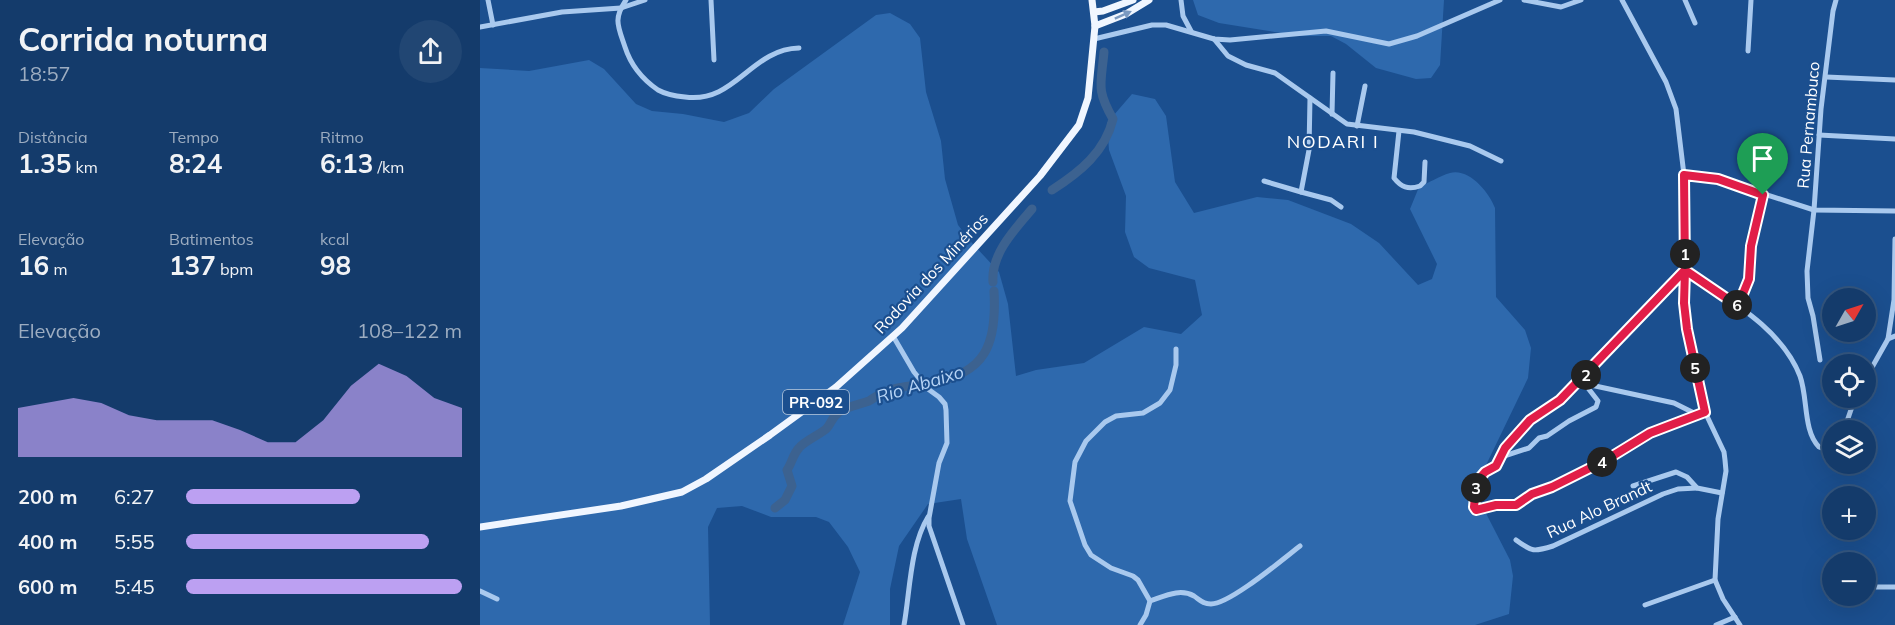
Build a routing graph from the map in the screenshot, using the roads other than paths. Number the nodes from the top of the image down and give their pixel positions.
1 (488, 0) edge
2 (626, 0) edge
3 (645, 0) edge
4 (711, 0) edge
5 (1092, 0) edge
6 (1133, 0) edge
7 (1149, 0) edge
8 (1181, 0) edge
9 (1500, 0) edge
10 (1524, 0) edge
11 (1581, 0) edge
12 (1622, 0) edge
13 (1684, 0) edge
14 (1751, 0) edge
15 (1836, 0) edge
16 (621, 8) junction
17 (1094, 12) junction
18 (1695, 23) dead end
19 (493, 25) junction
20 (1095, 26) junction
21 (480, 27) edge
22 (1191, 31) junction
23 (1094, 39) junction
24 (1214, 39) junction
25 (799, 48) dead end
26 (1748, 51) dead end
27 (714, 60) dead end
28 (1333, 73) dead end
29 (1826, 77) junction
30 (1895, 80) edge
31 (1365, 86) dead end
32 (1310, 98) junction
33 (1332, 114) junction
34 (1357, 126) junction
35 (1399, 130) junction
36 (1819, 135) junction
37 (1895, 139) edge
38 (1501, 161) dead end
39 (1425, 162) dead end
40 (1684, 175) junction
41 (1264, 182) dead end
42 (1301, 192) junction
43 (1763, 195) junction
44 (1341, 207) dead end
45 (1814, 210) junction
46 (1895, 211) edge
47 (1895, 239) edge
48 (1685, 270) junction
49 (1895, 304) edge
50 (1738, 306) junction
51 (893, 336) junction
52 (1895, 336) edge
53 (1888, 339) junction
54 (1176, 348) dead end
55 (1820, 360) dead end
56 (1876, 360) edge
57 (1581, 379) junction
58 (1587, 384) junction
59 (1705, 412) junction
60 (1696, 414) junction
61 (1822, 449) edge
62 (1501, 457) junction
63 (1633, 486) dead end
64 (1697, 488) junction
65 (1722, 493) junction
66 (930, 513) junction
67 (480, 527) edge
68 (1516, 540) dead end
69 (1300, 546) dead end
70 (1715, 580) junction
71 (1876, 587) edge
72 (1895, 587) edge
73 (480, 591) edge
74 (497, 599) dead end
75 (1150, 601) junction
76 (1645, 605) dead end
77 (1735, 617) junction
78 (904, 625) edge
79 (963, 625) edge
80 (1140, 625) edge
81 (1716, 625) edge
82 (1740, 625) edge

1 - 19 street
2 - 16 street
3 - 16 street
4 - 27 street
5 - 17 main road, PR-092
6 - 17 main road
20 -> 7 main road
8 - 22 street
9 - 24 street
10 - 11 street
12 - 40 street
13 - 18 street
14 - 26 street
15 - 29 street, Rua Pernambuco
16 - 19 street
16 - 25 street
17 - 20 main road, Rodovia dos Minérios / PR-092
19 - 21 street
20 - 23 main road, Rodovia dos Minérios / PR-092
22 - 23 street
22 - 24 street
23 - 51 main road, Rodovia dos Minérios / PR-092
24 - 32 street
28 - 33 street
29 - 30 street
29 - 36 street, Rua Pernambuco
31 - 34 street
32 - 33 street
32 - 42 street
33 - 34 street
34 - 35 street
35 - 38 street
35 - 39 street
36 - 37 street
36 - 45 street, Rua Pernambuco
40 - 43 street
40 - 48 street
41 - 42 street
42 - 44 street
43 - 45 street
43 - 50 street
45 - 46 street
45 - 55 street, Rua Pernambuco
47 - 49 street
48 - 50 street
48 - 57 street
48 - 59 street
49 - 53 street
50 - 61 street
51 - 66 street
51 - 67 main road, Rodovia dos Minérios / PR-092
52 - 53 street
53 - 56 street
54 - 75 street
57 - 58 street
57 - 62 street
58 - 60 street
58 - 62 street
59 - 60 street
59 - 65 street
60 - 62 street
63 - 64 street, Rua Alo Brandt
64 - 65 street, Rua Alo Brandt
64 - 68 street, Rua Alo Brandt
65 - 70 street
66 - 78 street
66 - 79 street
69 - 75 street
70 - 76 street
70 - 77 street
71 - 72 street
73 - 74 street
75 - 80 street
77 - 81 street
77 - 82 street

